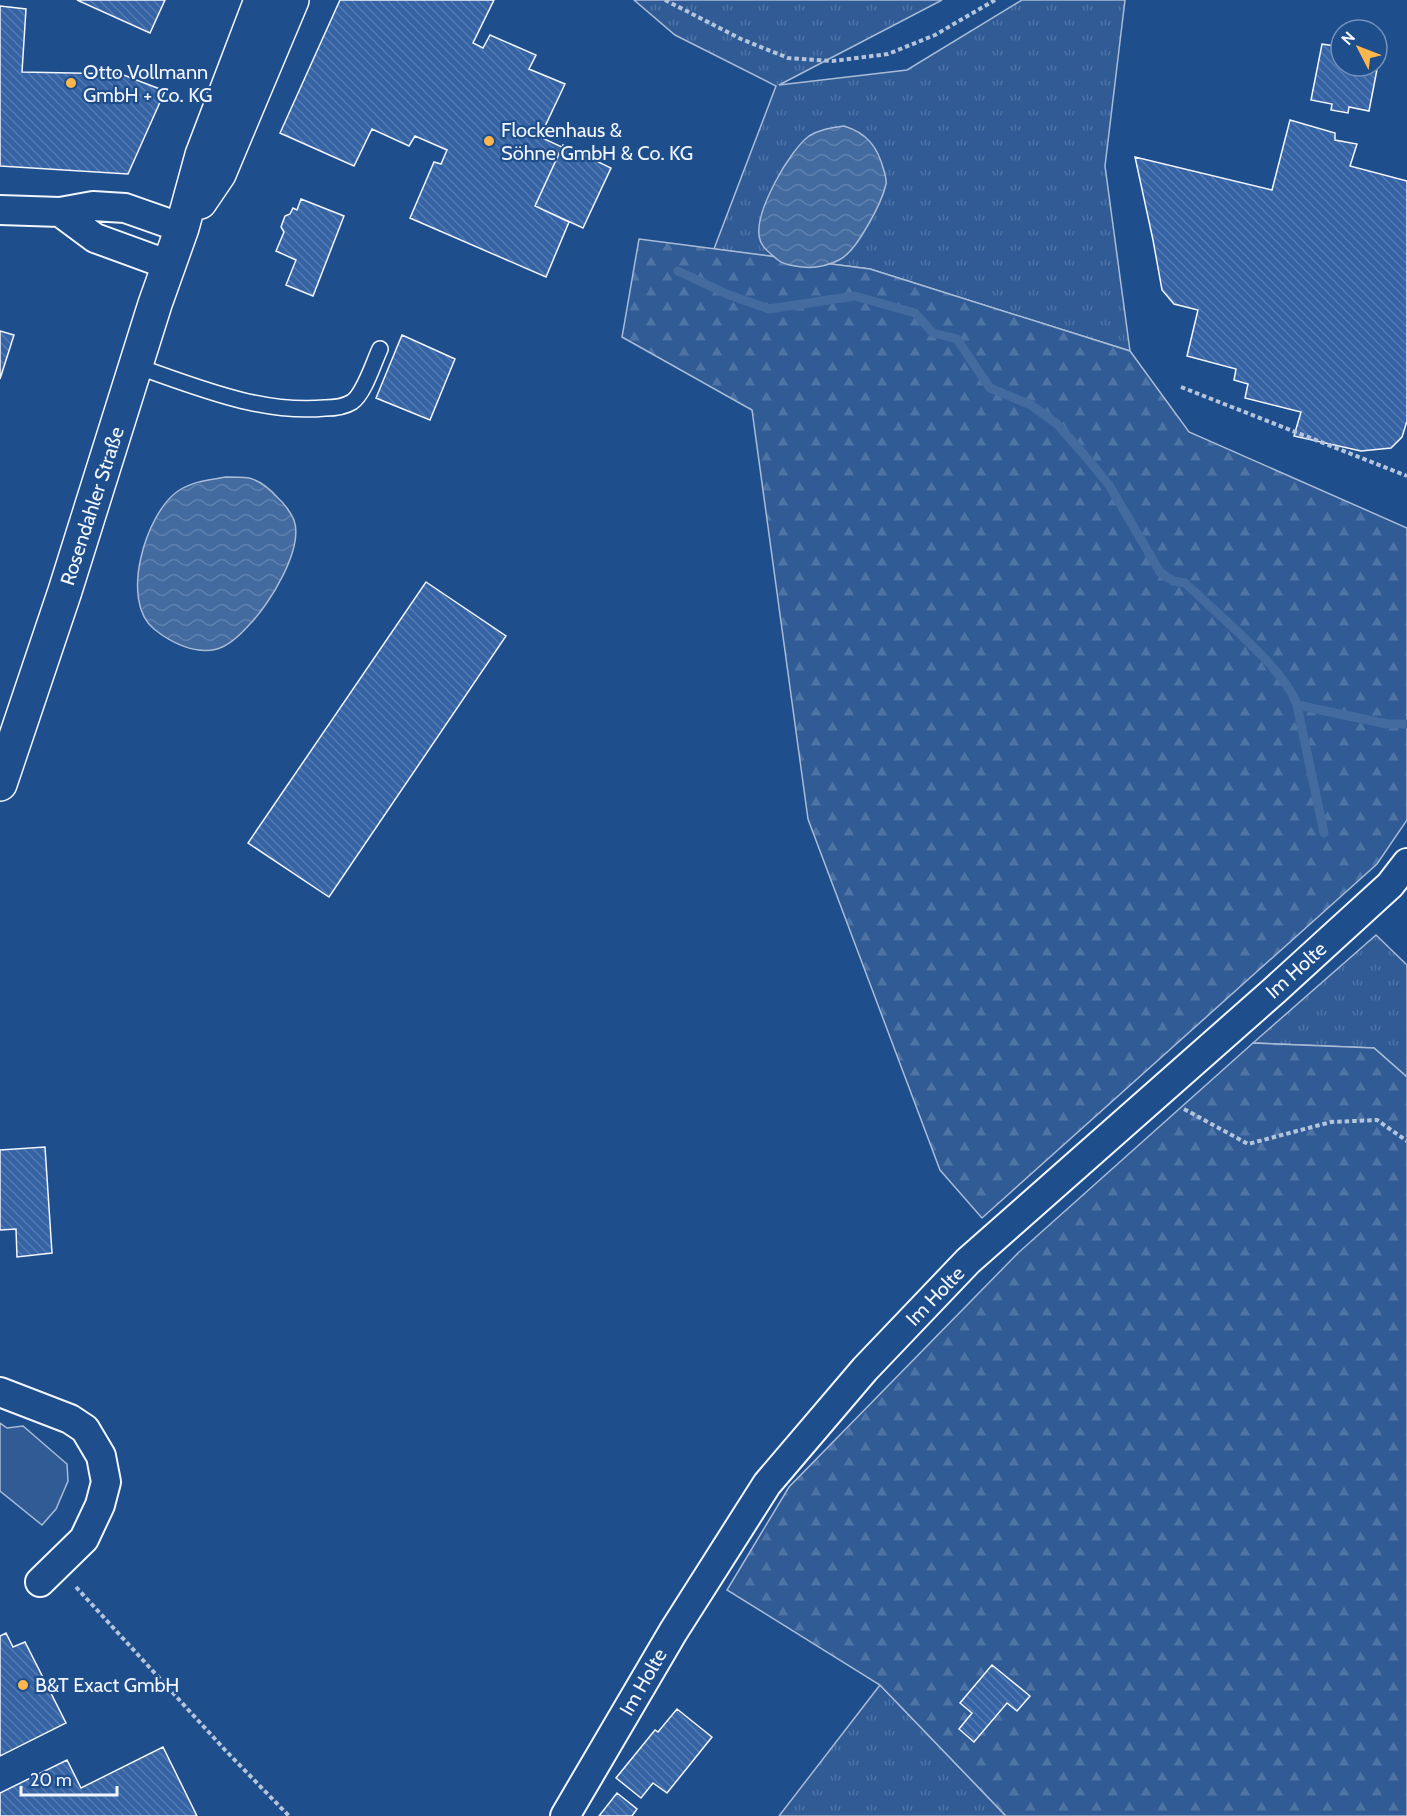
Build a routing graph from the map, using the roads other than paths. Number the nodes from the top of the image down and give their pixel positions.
1 (261, 0) edge
2 (292, 0) edge
3 (0, 210) edge
4 (60, 212) junction
5 (182, 228) junction
6 (169, 265) junction
7 (380, 350) dead end
8 (136, 366) junction
9 (0, 784) edge
10 (1407, 863) edge
11 (0, 1392) edge
12 (49, 1574) road end
13 (565, 1816) edge

1 - 5 main road, Rosendahler Straße
2 - 5 main road, Rosendahler Straße
3 - 4 street
4 - 5 street
4 - 6 street
5 - 6 main road, Rosendahler Straße
6 - 8 main road, Rosendahler Straße
7 - 8 lane
8 - 9 main road, Rosendahler Straße
10 - 13 street, Im Holte
11 - 12 street

